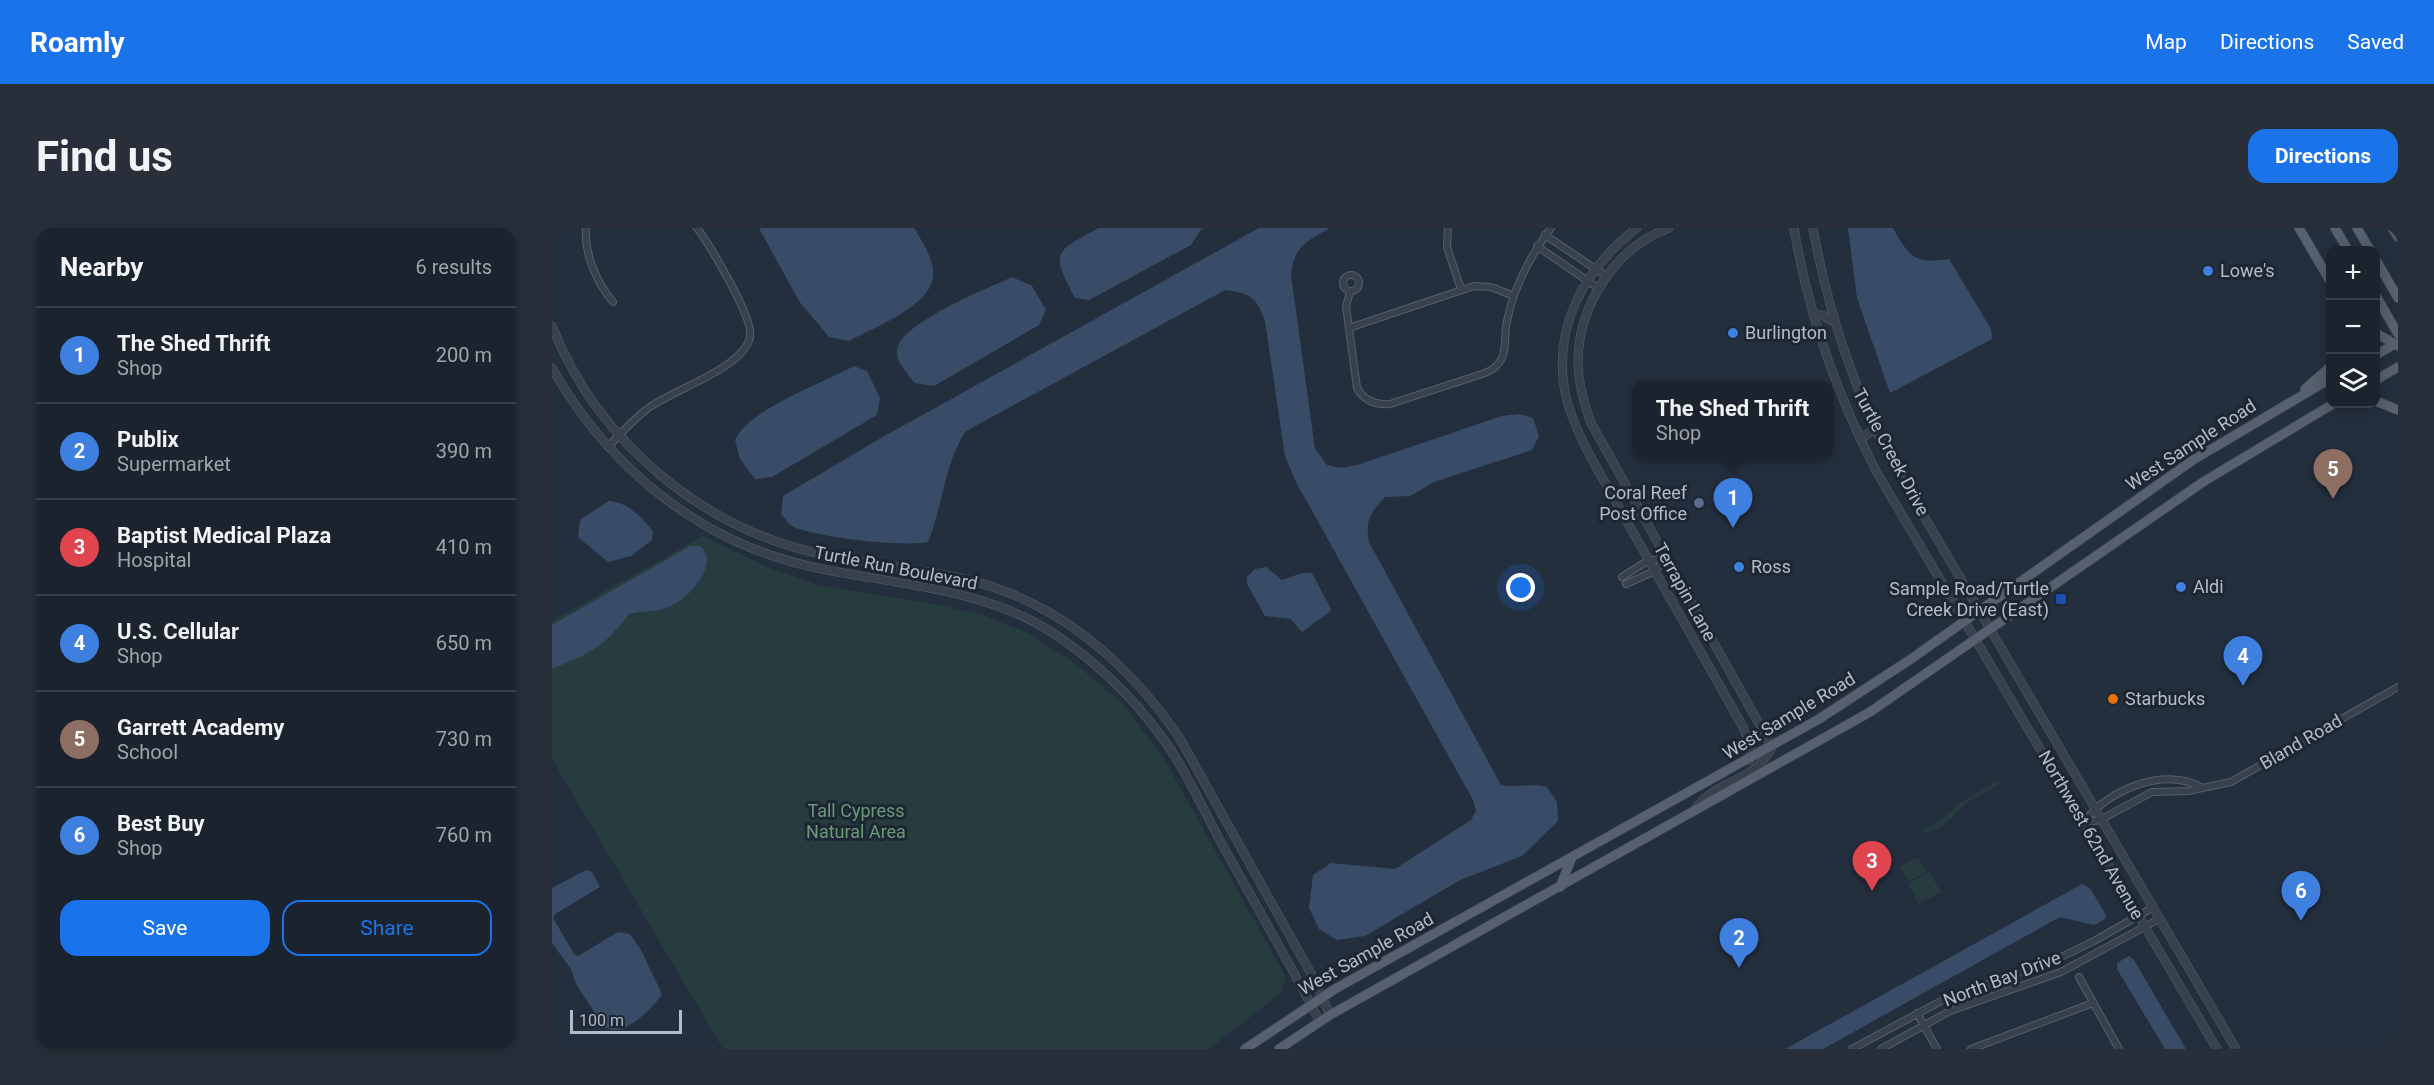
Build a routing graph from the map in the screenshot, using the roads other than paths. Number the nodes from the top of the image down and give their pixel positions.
1 (586, 228) edge
2 (697, 228) edge
3 (1448, 228) edge
4 (1551, 228) edge
5 (1637, 228) edge
6 (1794, 228) edge
7 (1813, 228) edge
8 (2299, 228) edge
9 (2335, 228) edge
10 (2356, 228) edge
11 (2392, 228) edge
12 (1667, 229) edge
13 (1545, 235) junction
14 (2398, 237) edge
15 (1538, 246) junction
16 (2346, 246) edge
17 (2367, 246) edge
18 (2380, 267) edge
19 (1594, 268) junction
20 (2326, 273) edge
21 (1606, 276) junction
22 (1587, 280) junction
23 (1598, 288) junction
24 (1461, 289) junction
25 (1350, 292) dead end
26 (1514, 296) junction
27 (2398, 297) edge
28 (2378, 300) edge
29 (613, 302) dead end
30 (1813, 315) junction
31 (1834, 322) junction
32 (552, 326) edge
33 (1349, 328) junction
34 (2380, 334) edge
35 (2398, 341) edge
36 (2378, 354) edge
37 (2398, 367) edge
38 (552, 368) edge
39 (2326, 371) edge
40 (2380, 378) edge
41 (2326, 382) edge
42 (2292, 400) junction
43 (2380, 403) edge
44 (2327, 408) edge
45 (2398, 410) edge
46 (1875, 429) junction
47 (620, 435) junction
48 (1860, 439) junction
49 (608, 447) junction
50 (1666, 559) junction
51 (1649, 560) junction
52 (1655, 571) junction
53 (1622, 577) dead end
54 (1626, 584) dead end
55 (1980, 611) junction
56 (1965, 621) junction
57 (1991, 629) junction
58 (1976, 640) junction
59 (2398, 687) edge
60 (1772, 747) junction
61 (1749, 760) junction
62 (2201, 787) junction
63 (2094, 809) junction
64 (1692, 814) junction
65 (2100, 820) junction
66 (2083, 823) junction
67 (1572, 857) junction
68 (1560, 887) junction
69 (2152, 908) junction
70 (2138, 916) junction
71 (2159, 920) junction
72 (2145, 928) junction
73 (2042, 965) junction
74 (2048, 977) junction
75 (2079, 977) dead end
76 (1322, 997) junction
77 (2093, 1003) junction
78 (1311, 1004) junction
79 (1917, 1013) junction
80 (1330, 1015) junction
81 (1320, 1022) junction
82 (1924, 1025) junction
83 (1245, 1049) edge
84 (1279, 1049) edge
85 (1852, 1049) edge
86 (1881, 1049) edge
87 (1937, 1049) edge
88 (1971, 1049) edge
89 (2119, 1049) edge
90 (2217, 1049) edge
91 (2236, 1049) edge

1 - 29 street
2 - 47 street
3 - 24 street
4 - 13 street
5 - 19 street, Terrapin Lane
6 - 30 street, Turtle Creek Drive
7 - 31 street, Turtle Creek Drive
8 - 20 main road
9 - 16 main road
10 - 17 main road
11 - 14 main road
12 - 21 street, Terrapin Lane
13 - 15 street
13 - 19 street
15 - 22 street
15 - 26 street
18 - 27 main road
19 - 21 street
19 - 22 street, Terrapin Lane
21 - 23 street, Terrapin Lane
22 - 23 street
22 - 51 street, Terrapin Lane
23 - 50 street, Terrapin Lane
24 - 26 street
24 - 33 street
25 - 33 street
26 - 33 street
28 - 35 main road
30 - 31 street
30 - 48 street, Turtle Creek Drive
31 - 46 street, Turtle Creek Drive
32 - 47 street, Turtle Run Boulevard
34 - 35 main road
35 - 36 main road
37 - 40 main road
38 - 49 street, Turtle Run Boulevard
39 - 42 main road
41 - 42 main road, West Sample Road
42 - 55 main road, West Sample Road
43 - 45 main road
44 - 57 main road, West Sample Road
46 - 48 street
46 - 55 street, Turtle Creek Drive
47 - 49 street
47 - 76 street, Turtle Run Boulevard
48 - 56 street, Turtle Creek Drive
49 - 78 street, Turtle Run Boulevard
50 - 51 street
50 - 52 street
50 - 60 street, Terrapin Lane
51 - 52 street, Terrapin Lane
51 - 53 street
52 - 54 street
52 - 61 street, Terrapin Lane
55 - 56 main road, West Sample Road
55 - 57 street, Turtle Creek Drive
56 - 58 street, Northwest 62nd Avenue
56 - 60 main road, West Sample Road
57 - 58 main road, West Sample Road
57 - 63 street, Northwest 62nd Avenue
58 - 64 main road, West Sample Road
58 - 66 street, Northwest 62nd Avenue
59 - 62 street, Bland Road
60 - 61 main road, West Sample Road
60 - 64 street
61 - 67 main road, West Sample Road
62 - 63 street, Bland Road
62 - 65 street, Bland Road
63 - 65 street, Northwest 62nd Avenue
63 - 66 street, Bland Road
64 - 68 main road, West Sample Road
65 - 66 street, Bland Road
65 - 69 street, Northwest 62nd Avenue
66 - 70 street, Northwest 62nd Avenue
67 - 68 main road
67 - 76 main road, West Sample Road
68 - 80 main road, West Sample Road
69 - 70 street, North Bay Drive
69 - 71 street, Northwest 62nd Avenue
70 - 72 street, Northwest 62nd Avenue
70 - 73 street, North Bay Drive
71 - 72 street, North Bay Drive
71 - 91 street, Northwest 62nd Avenue
72 - 74 street, North Bay Drive
72 - 90 street, Northwest 62nd Avenue
73 - 74 street
73 - 79 street, North Bay Drive
74 - 82 street, North Bay Drive
75 - 77 street
76 - 78 main road, West Sample Road
76 - 80 street, Turtle Run Boulevard
77 - 88 street
77 - 89 street
78 - 81 street, Turtle Run Boulevard
78 - 83 main road, West Sample Road
79 - 82 street
79 - 85 street, North Bay Drive
80 - 81 main road, West Sample Road
81 - 84 main road, West Sample Road
82 - 86 street, North Bay Drive
82 - 87 street

